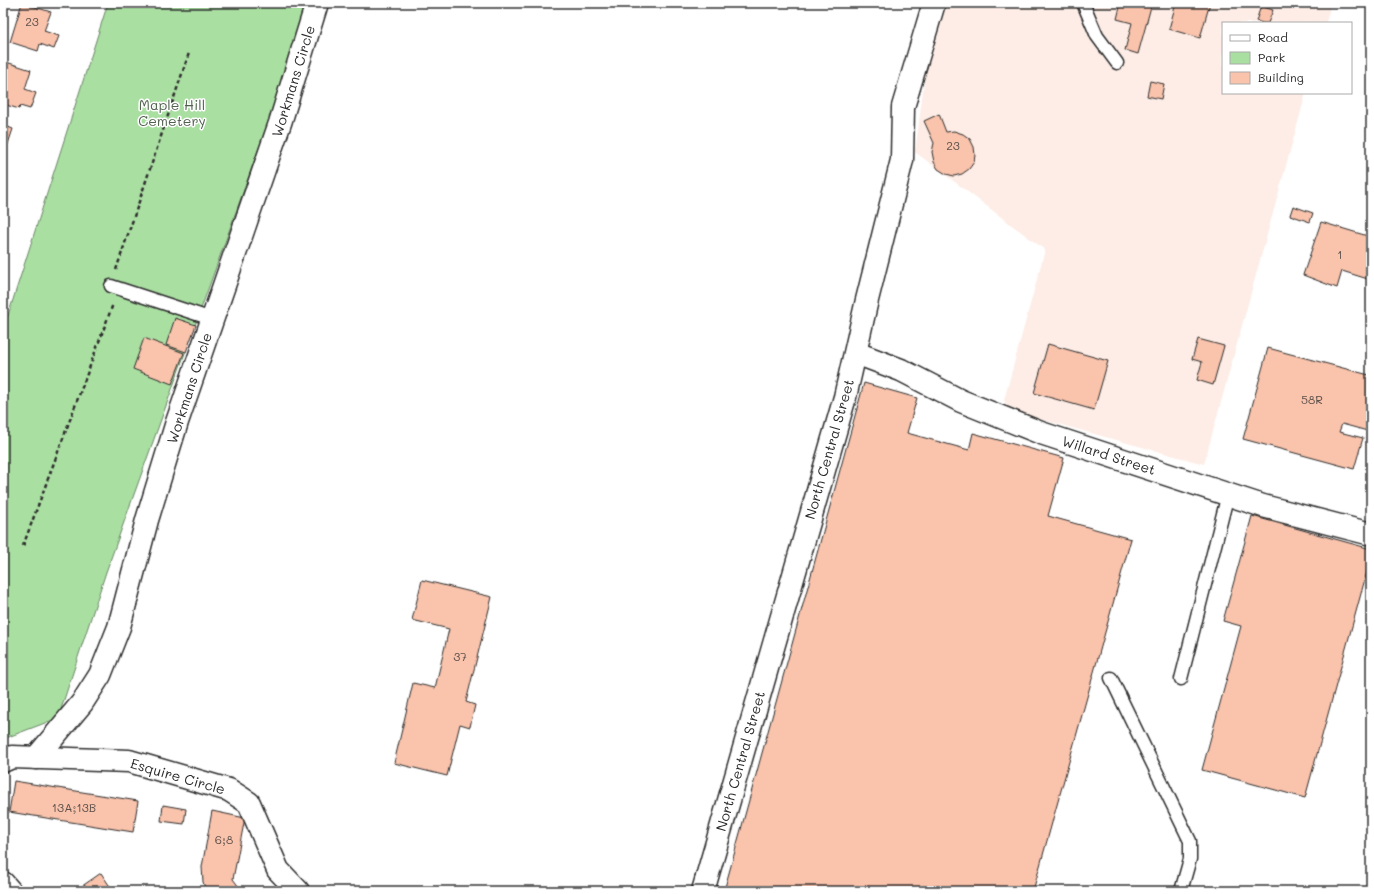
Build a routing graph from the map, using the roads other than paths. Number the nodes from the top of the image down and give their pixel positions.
1 (317, 3) edge
2 (934, 3) edge
3 (1083, 3) edge
4 (1117, 62) dead end
5 (115, 287) road end
6 (212, 319) junction
7 (856, 353) junction
8 (1228, 494) junction
9 (1371, 534) edge
10 (1111, 678) dead end
11 (1181, 679) dead end
12 (36, 758) junction
13 (3, 761) edge
14 (3, 883) edge
15 (10, 891) edge
16 (298, 891) edge
17 (703, 891) edge
18 (1180, 891) edge

1 - 6 street, Workmans Circle
2 - 7 street, North Central Street
3 - 4 lane
5 - 6 lane
6 - 12 street, Workmans Circle
7 - 8 street, Willard Street
7 - 17 street, North Central Street
8 - 9 street, Willard Street
8 - 11 lane
10 - 18 lane
12 - 13 street, Esquire Circle
12 - 16 street, Esquire Circle
14 - 15 street

